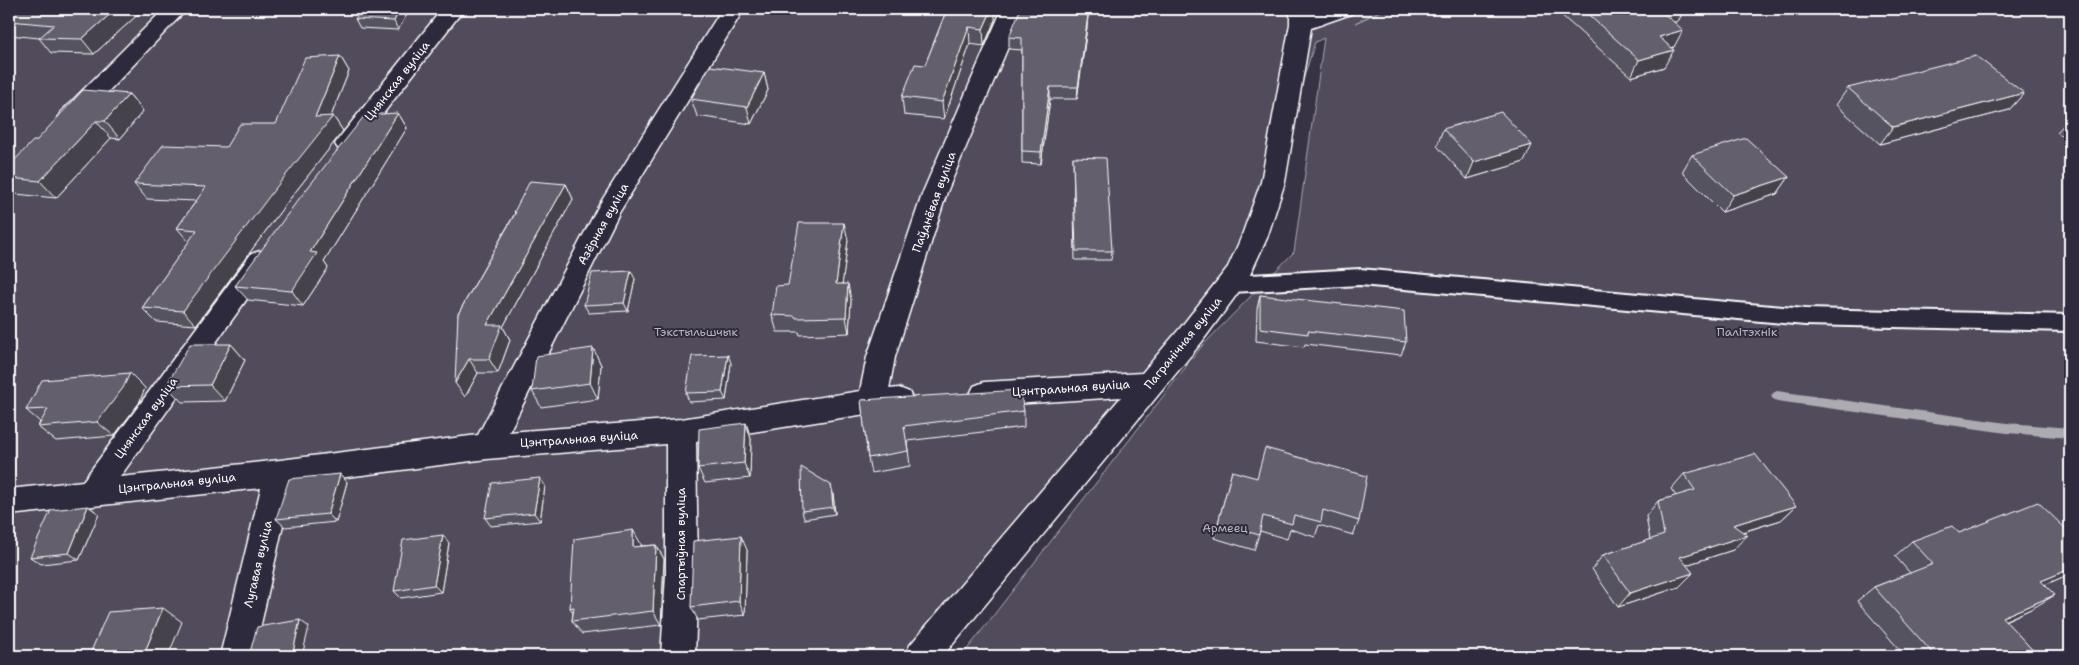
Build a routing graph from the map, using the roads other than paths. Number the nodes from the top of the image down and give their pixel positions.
1 (176, 9) edge
2 (453, 9) edge
3 (733, 9) edge
4 (1013, 9) edge
5 (1342, 9) edge
6 (1301, 16) edge
7 (57, 131) edge
8 (331, 165) edge
9 (272, 244) edge
10 (1231, 284) junction
11 (2070, 323) edge
12 (1150, 384) junction
13 (961, 396) edge
14 (922, 398) edge
15 (872, 401) junction
16 (681, 431) junction
17 (487, 446) junction
18 (280, 473) junction
19 (92, 492) junction
20 (9, 502) edge
21 (238, 656) edge
22 (678, 656) edge
23 (922, 656) edge

1 - 7 street
2 - 8 street, Цнянская вуліца
3 - 17 street, Азёрная вуліца
4 - 15 street, Паўднёвая вуліца
5 - 6 street
6 - 10 street, Пагранічная вуліца
9 - 19 street, Цнянская вуліца
10 - 11 lane
10 - 12 street, Пагранічная вуліца
12 - 13 street, Цэнтральная вуліца
12 - 23 street, Пагранічная вуліца
14 - 15 street, Цэнтральная вуліца
15 - 16 street, Цэнтральная вуліца
16 - 17 street, Цэнтральная вуліца
16 - 22 street, Спартыўная вуліца
17 - 18 street, Цэнтральная вуліца
18 - 19 street, Цэнтральная вуліца
18 - 21 street, Лугавая вуліца
19 - 20 street, Цэнтральная вуліца

